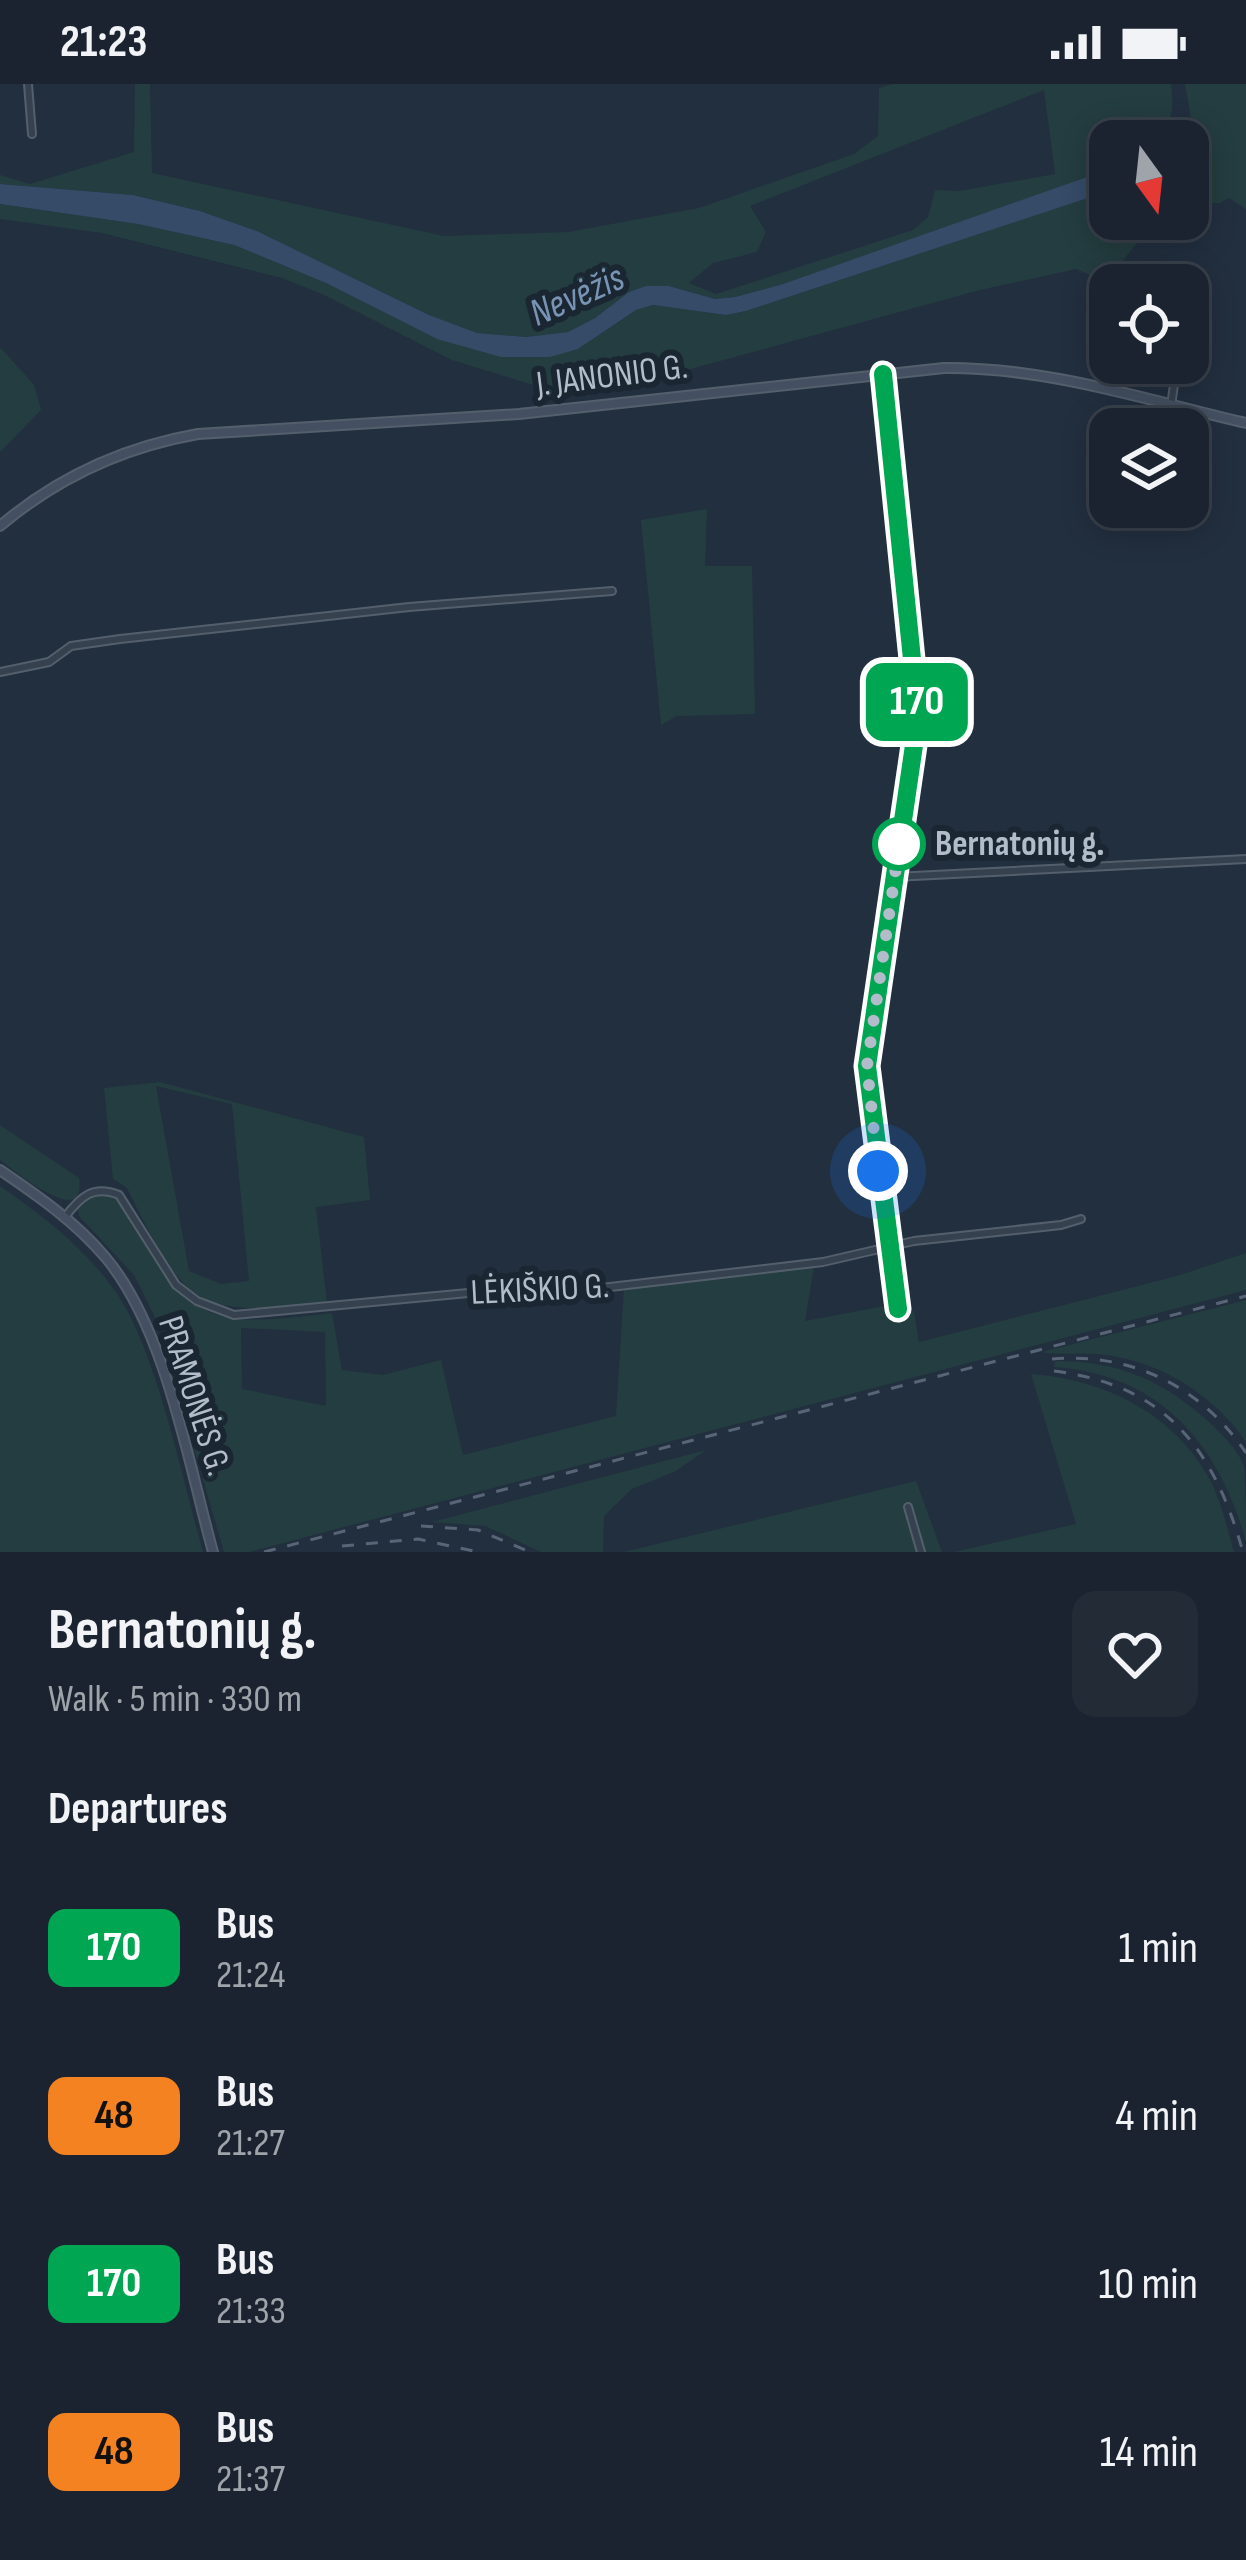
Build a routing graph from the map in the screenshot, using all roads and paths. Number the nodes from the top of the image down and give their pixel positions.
1 (28, 84) edge
2 (32, 134) dead end
3 (883, 374) junction
4 (1174, 384) edge
5 (1171, 406) junction
6 (1246, 423) edge
7 (0, 526) edge
8 (612, 591) dead end
9 (0, 672) edge
10 (1246, 859) edge
11 (894, 877) junction
12 (0, 1170) edge
13 (65, 1217) junction
14 (1081, 1219) dead end
15 (889, 1246) junction
16 (898, 1309) dead end
17 (908, 1507) dead end
18 (212, 1547) edge
19 (921, 1552) edge

1 - 2 street
3 - 5 street, J. JANONIO G.
3 - 7 street, J. JANONIO G.
3 - 11 street
4 - 5 street
5 - 6 street, J. JANONIO G.
8 - 9 street
10 - 11 street
11 - 15 street
12 - 13 street, PRAMONĖS G.
13 - 15 street, LĖKIŠKIO G.
13 - 18 street, PRAMONĖS G.
14 - 15 street, LĖKIŠKIO G.
15 - 16 street
17 - 19 street

